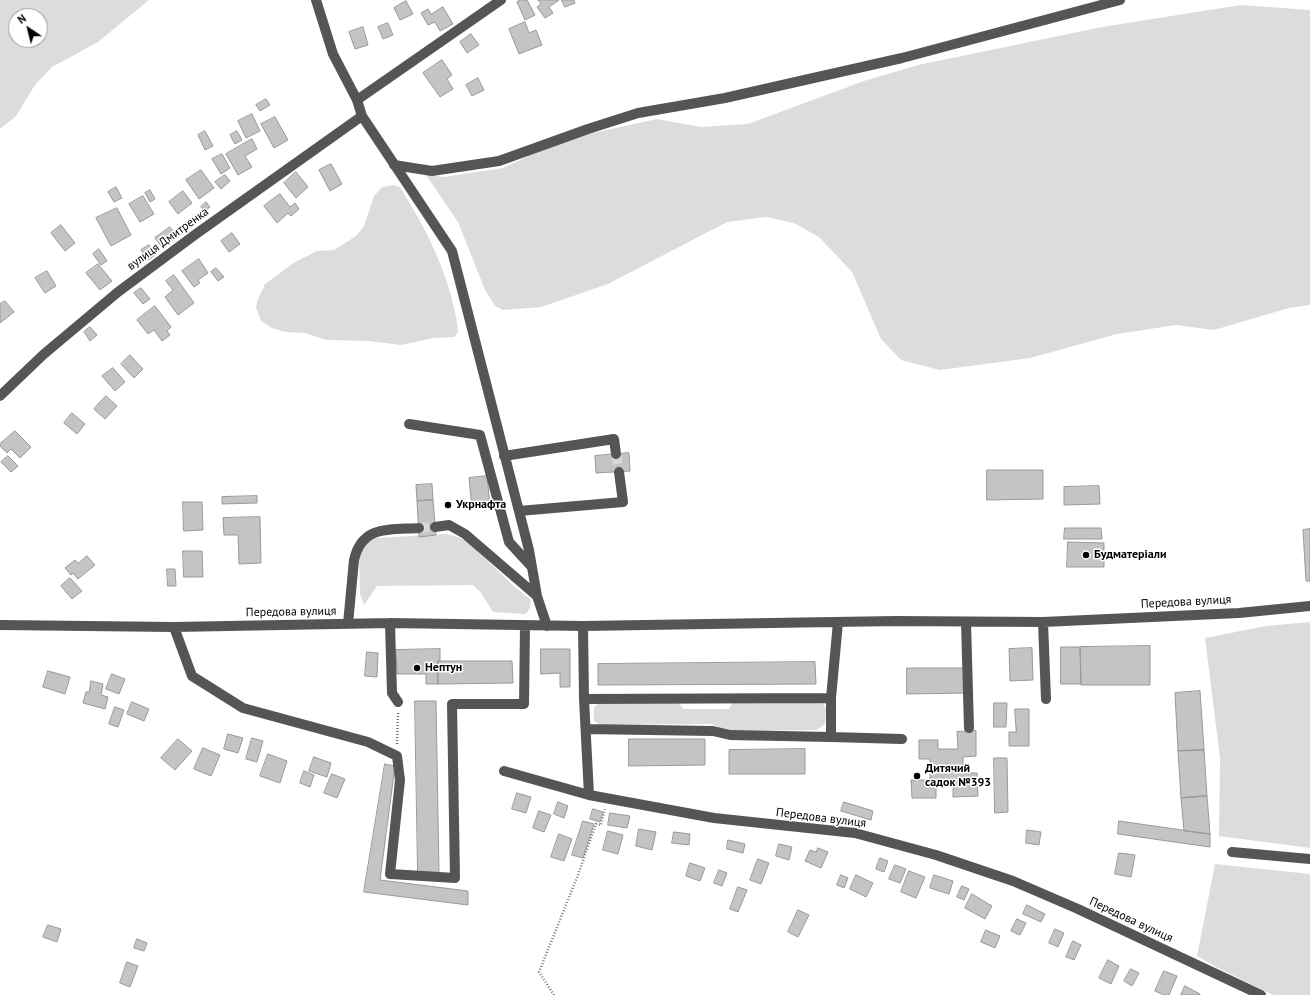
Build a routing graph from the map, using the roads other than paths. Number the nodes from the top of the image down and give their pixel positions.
1 (316, 0) edge
2 (500, 0) edge
3 (1120, 0) edge
4 (357, 100) junction
5 (362, 116) junction
6 (394, 165) junction
7 (0, 396) edge
8 (409, 424) dead end
9 (616, 454) tunnel mouth
10 (504, 456) junction
11 (619, 472) tunnel mouth
12 (519, 511) junction
13 (435, 526) tunnel mouth
14 (419, 528) tunnel mouth
15 (532, 567) junction
16 (537, 596) junction
17 (1310, 606) edge
18 (838, 622) junction
19 (966, 622) junction
20 (1042, 622) junction
21 (390, 623) junction
22 (348, 624) junction
23 (0, 625) edge
24 (525, 626) junction
25 (547, 626) junction
26 (583, 626) junction
27 (174, 627) junction
28 (584, 698) junction
29 (832, 698) junction
30 (1046, 699) dead end
31 (398, 702) road end
32 (969, 728) dead end
33 (586, 729) junction
34 (831, 737) junction
35 (902, 739) dead end
36 (504, 771) dead end
37 (589, 795) junction
38 (1232, 852) dead end
39 (1310, 859) edge
40 (1261, 995) edge

1 - 4 street
2 - 4 street
3 - 6 street
4 - 5 street
5 - 6 street
5 - 7 street, вулиця Дмитренка
6 - 10 street
8 - 15 street
9 - 10 street
10 - 12 street
11 - 12 street
12 - 15 street
13 - 16 street
14 - 22 street
15 - 16 street
16 - 25 street
17 - 20 street, Передова вулиця
18 - 19 street, Передова вулиця
18 - 26 street, Передова вулиця
18 - 29 street
19 - 20 street, Передова вулиця
19 - 32 street
20 - 30 street
21 - 22 street, Передова вулиця
21 - 24 street, Передова вулиця
21 - 31 street
22 - 27 street, Передова вулиця
23 - 27 street, Передова вулиця
24 - 25 street, Передова вулиця
24 - 27 street
25 - 26 street, Передова вулиця
26 - 28 street
28 - 29 street
28 - 33 street
29 - 34 street
33 - 34 street
33 - 37 street
34 - 35 street
36 - 37 street, Передова вулиця
37 - 40 street, Передова вулиця
38 - 39 street

